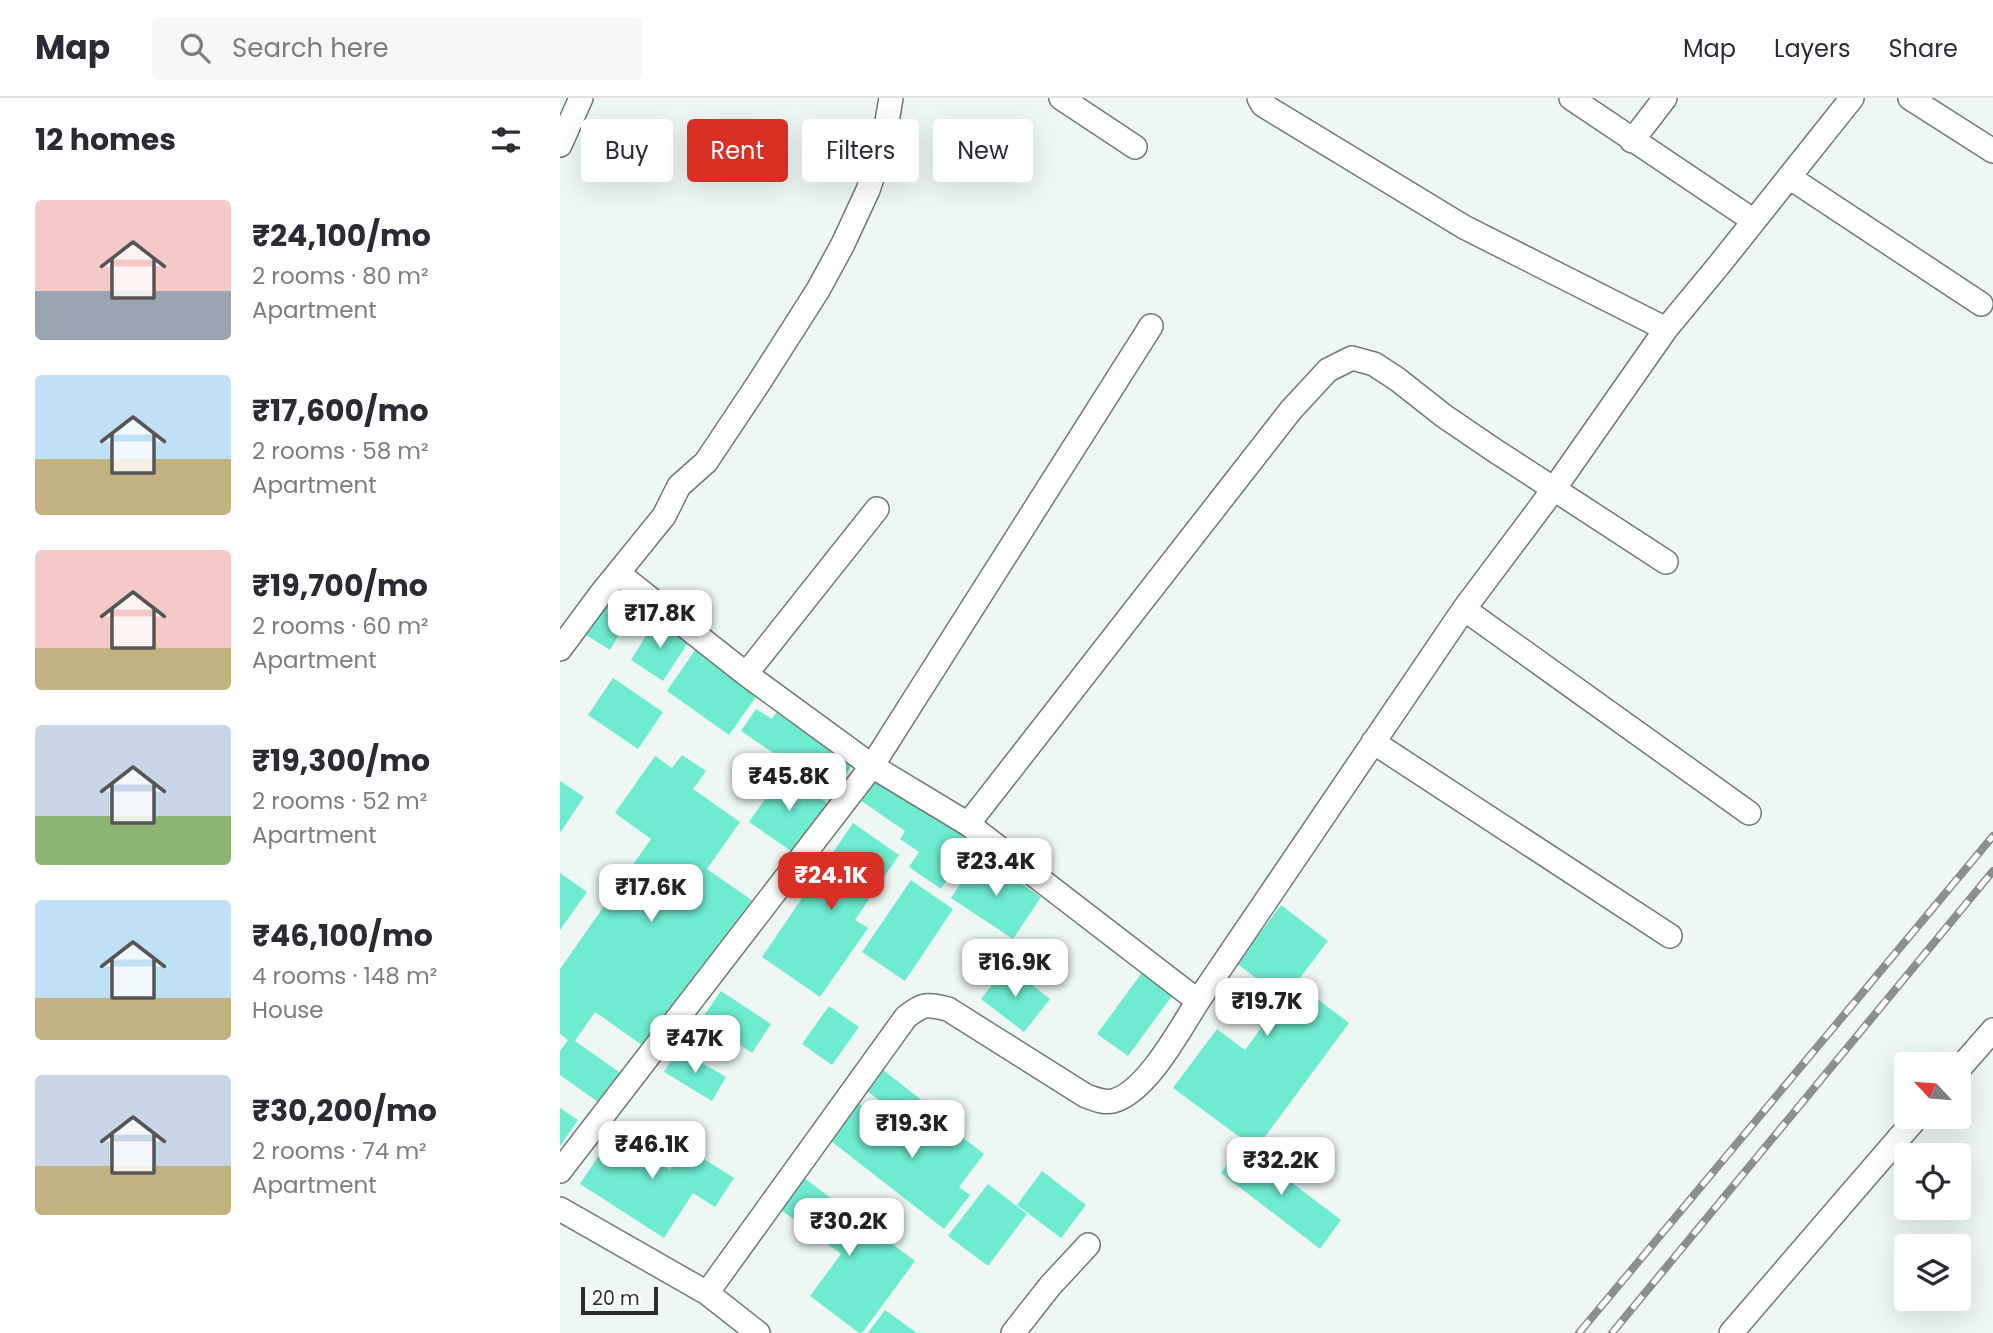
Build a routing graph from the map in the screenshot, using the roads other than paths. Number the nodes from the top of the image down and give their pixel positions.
1 (581, 98) edge
2 (891, 98) edge
3 (1061, 98) edge
4 (1259, 98) edge
5 (1571, 98) edge
6 (1665, 98) edge
7 (1852, 98) edge
8 (1910, 98) edge
9 (1632, 141) junction
10 (560, 145) edge
11 (1135, 147) dead end
12 (1993, 151) edge
13 (1789, 177) junction
14 (1754, 221) junction
15 (1980, 304) dead end
16 (1152, 326) dead end
17 (1666, 329) junction
18 (1554, 489) junction
19 (877, 509) dead end
20 (1666, 562) dead end
21 (619, 574) junction
22 (1464, 609) junction
23 (564, 636) edge
24 (746, 674) junction
25 (1373, 743) junction
26 (872, 766) junction
27 (1749, 813) dead end
28 (968, 824) junction
29 (1670, 936) dead end
30 (1198, 1001) junction
31 (1993, 1030) edge
32 (1971, 1055) edge
33 (1907, 1129) edge
34 (560, 1171) edge
35 (560, 1209) edge
36 (1088, 1245) dead end
37 (707, 1293) junction
38 (758, 1333) edge
39 (1013, 1333) edge
40 (1731, 1333) edge

1 - 10 street
2 - 21 street
3 - 11 street
4 - 17 street
5 - 9 street
6 - 9 street
7 - 13 street
8 - 12 street
9 - 14 street
13 - 14 street
13 - 15 street
14 - 17 street
16 - 26 street
17 - 18 street
18 - 20 street
18 - 22 street
18 - 28 street
19 - 24 street
21 - 23 street
21 - 24 street
22 - 25 street
22 - 27 street
24 - 26 street
25 - 29 street
25 - 30 street
26 - 28 street
26 - 34 street
28 - 30 street
30 - 37 street
31 - 32 street
33 - 40 street
35 - 37 street
36 - 39 street
37 - 38 street

